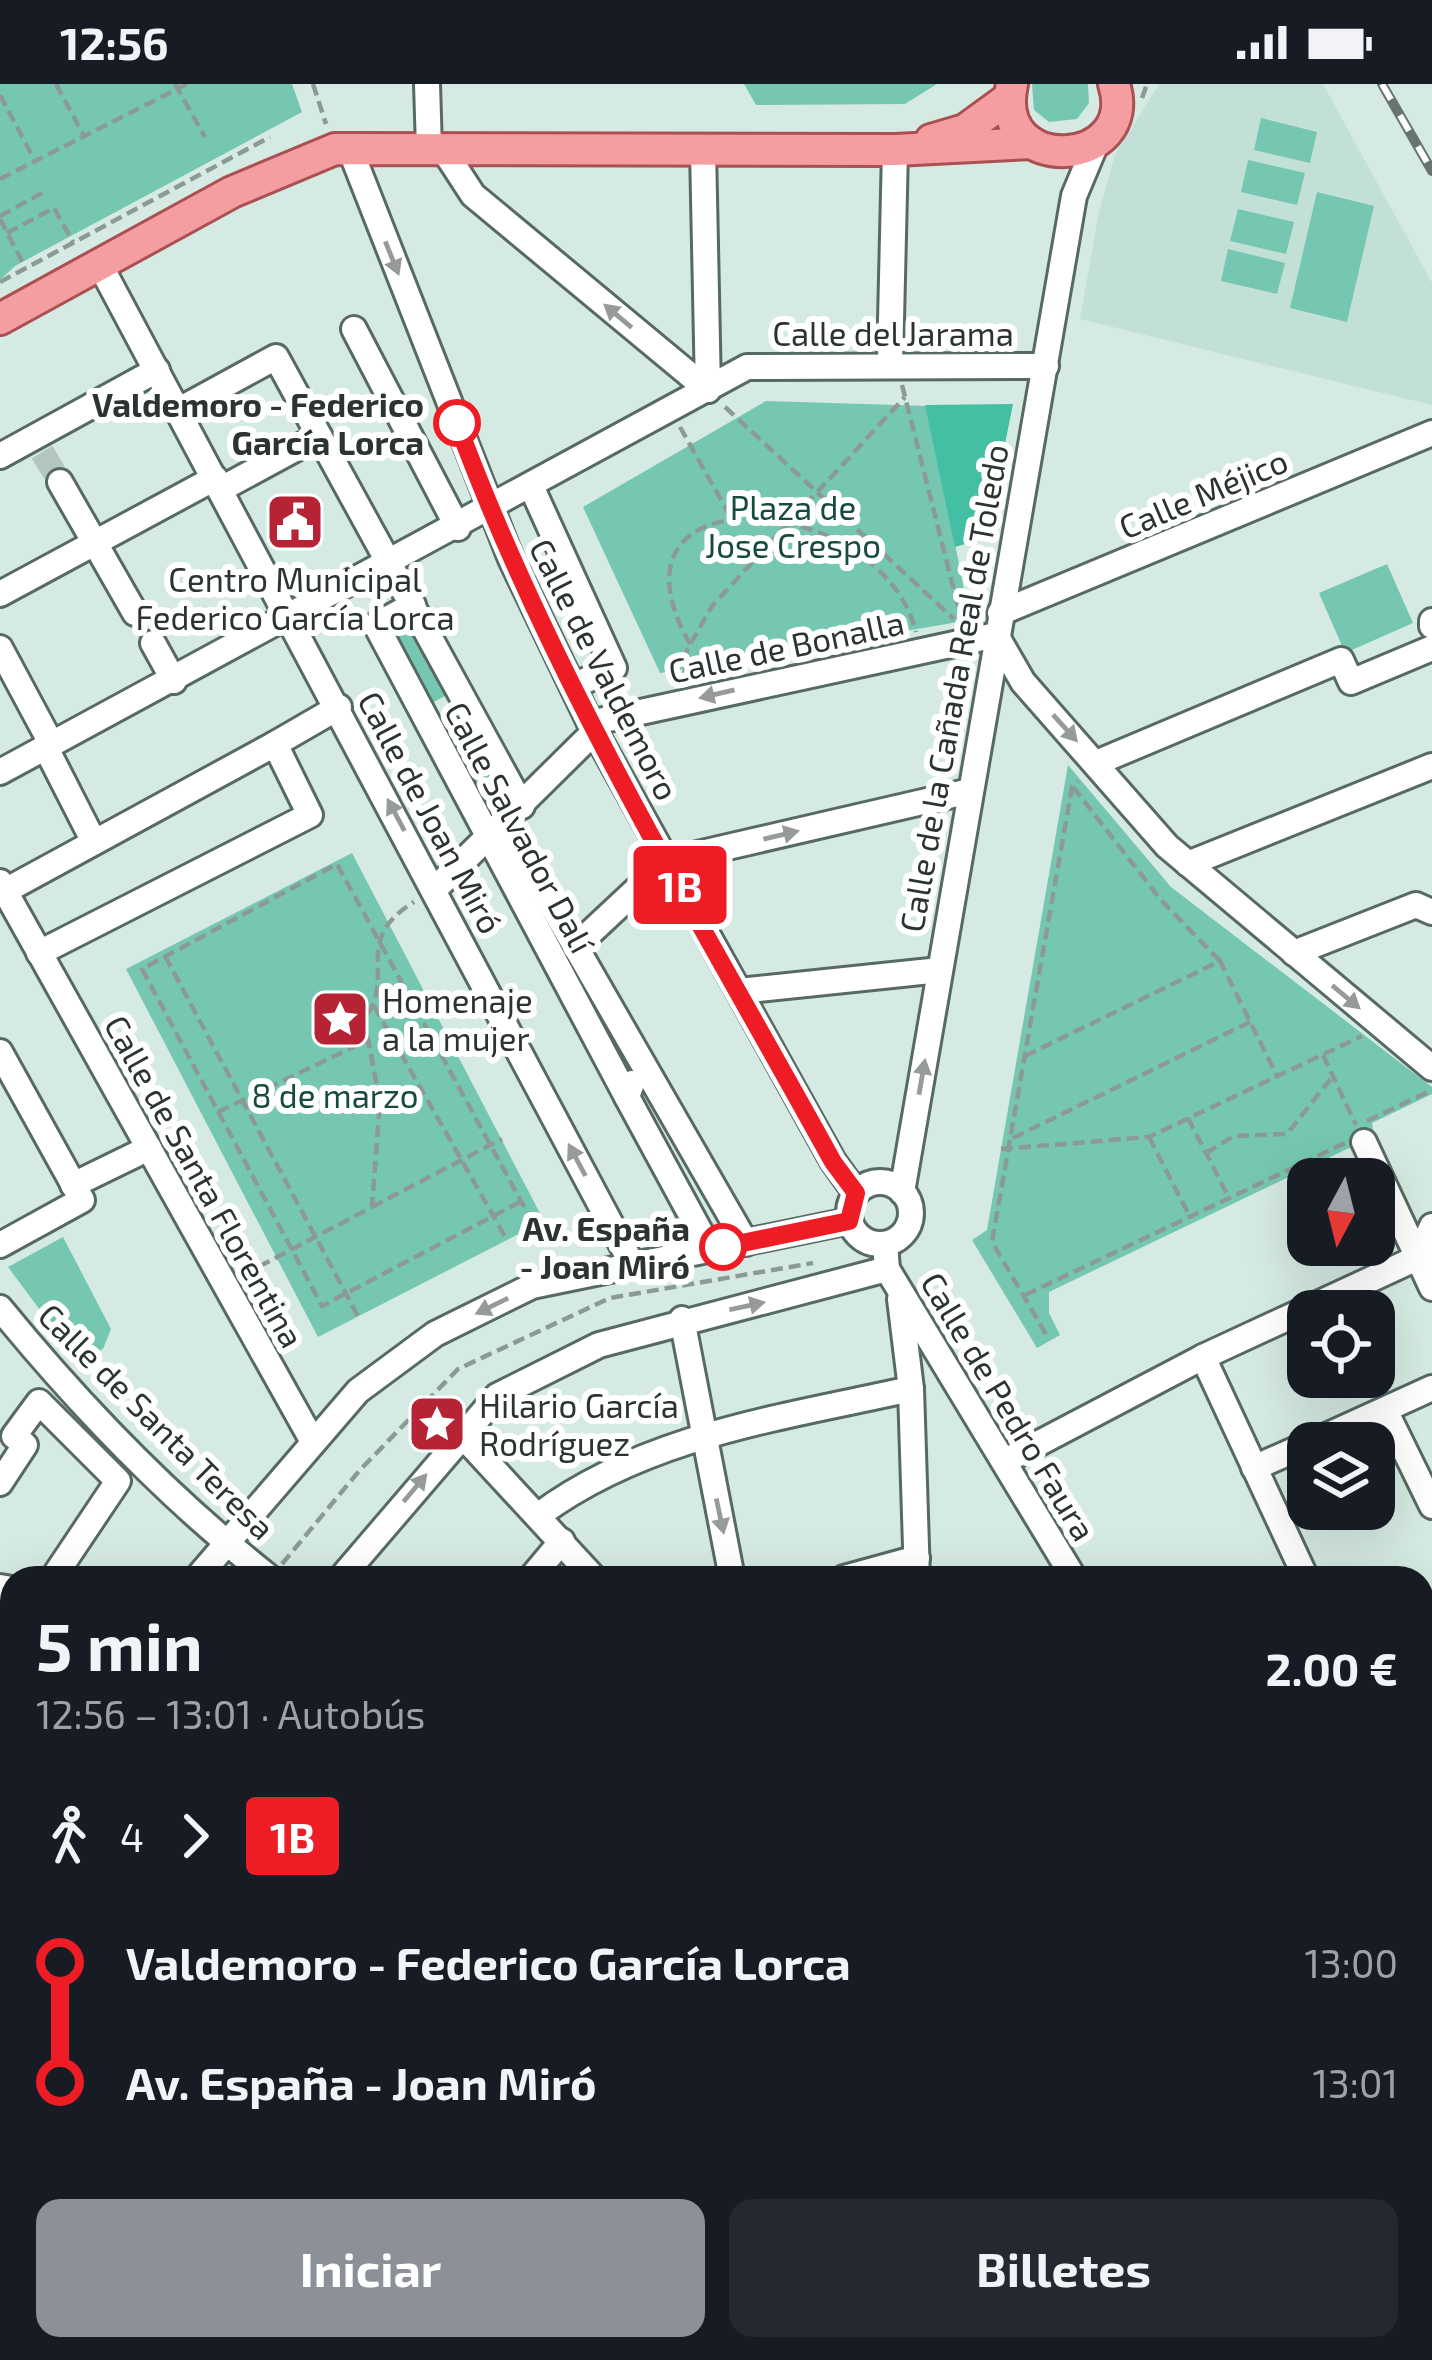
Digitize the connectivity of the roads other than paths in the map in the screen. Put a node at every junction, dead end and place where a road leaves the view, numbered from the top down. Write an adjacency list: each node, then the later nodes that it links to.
1 (427, 84): 7 (street)
2 (1116, 85): 4 (main road)
3 (1011, 91): 5 (main road); 9 (main road)
4 (1097, 141): 10 (main road); 11 (street, Calle de la Cañada Real de Toledo)
5 (1031, 143): 9 (main road); 10 (main road)
6 (343, 149): 7 (main road); 12 (main road); 26 (street, Calle de Valdemoro, one-way to 26)
7 (436, 149): 8 (main road); 18 (street, one-way to 7)
8 (703, 149): 9 (main road); 18 (street)
9 (895, 150): 15 (street)
10 (1065, 153): 11 (street, Calle de la Cañada Real de Toledo)
11 (1074, 196): 16 (street, Calle de la Cañada Real de Toledo)
12 (100, 265): 13 (main road); 17 (street, Calle de Joan Miró)
13 (0, 319)
14 (354, 329): 27 (street)
15 (893, 363): 16 (street, Calle del Jarama); 18 (street, Calle del Jarama)
16 (1046, 366): 34 (street, Calle de la Cañada Real de Toledo)
17 (157, 370): 19 (street, Calle de Joan Miró); 22 (street)
18 (708, 391): 25 (street, Calle del Jarama)
19 (179, 410): 21 (street, Calle Salvador Dalí); 24 (street, Calle de Joan Miró)
20 (1432, 433): 34 (street, Calle Méjico)
21 (320, 436): 24 (street); 29 (street, Calle Salvador Dalí)
22 (0, 456)
23 (60, 482): 28 (street)
24 (218, 483): 28 (street); 33 (street, Calle de Joan Miró)
25 (531, 486): 26 (street, Calle del Jarama); 39 (street)
26 (490, 509): 27 (street, Calle del Jarama); 39 (street, Calle de Valdemoro)
27 (458, 528): 29 (street, Calle del Jarama)
28 (95, 542): 30 (street); 32 (street)
29 (391, 565): 31 (street, Calle Salvador Dalí); 33 (street, Calle del Jarama)
30 (0, 593)
31 (413, 605): 48 (street, Calle Salvador Dalí); 48 (street, Calle Salvador Dalí)
32 (135, 613)
33 (291, 619): 38 (street, Calle del Jarama); 40 (street, Calle de Joan Miró)
34 (998, 624): 41 (street, Calle de Bonalla, one-way to 41); 44 (street, one-way to 44); 47 (street, Calle de la Cañada Real de Toledo)
35 (153, 644): 38 (street)
36 (0, 648): 43 (street)
37 (1432, 648): 44 (street)
38 (174, 681): 43 (street, Calle del Jarama)
39 (573, 686): 41 (street, Calle de Valdemoro)
40 (338, 707): 42 (street); 53 (street, Calle de Joan Miró, one-way to 40)
41 (592, 727): 48 (street); 50 (street, Calle de Valdemoro)
42 (275, 744): 49 (street); 57 (street)
43 (49, 747): 46 (street, Calle del Jarama); 49 (street)
44 (1096, 763): 51 (street)
45 (1432, 766): 51 (street)
46 (0, 772)
47 (970, 791): 50 (street, one-way to 47); 58 (street, Calle de la Cañada Real de Toledo)
48 (506, 823): 53 (street); 55 (street, Calle Salvador Dalí); 63 (street, Calle Salvador Dalí)
49 (94, 842): 52 (street)
50 (667, 861): 55 (street); 59 (street, Calle de Valdemoro)
51 (1188, 865): 56 (street)
52 (2, 887): 57 (street, Calle de Santa Florentina)
53 (435, 889): 75 (street, Calle de Joan Miró, one-way to 53)
54 (1432, 912): 56 (street)
55 (575, 947): 62 (street, Calle Salvador Dalí)
56 (1294, 952): 61 (street, one-way to 61)
57 (40, 953): 65 (street, Calle de Santa Florentina)
58 (940, 970): 59 (street); 67 (street, Calle de la Cañada Real de Toledo, one-way to 58)
59 (739, 992): 68 (street, Calle de Valdemoro)
60 (0, 1052): 66 (street)
61 (1429, 1061)
62 (640, 1064): 63 (street); 71 (street, Calle Salvador Dalí)
63 (626, 1096): 73 (street, Calle Salvador Dalí)
64 (1360, 1134): 74 (street)
65 (149, 1148): 66 (street); 87 (street, Calle de Santa Florentina)
66 (74, 1185): 72 (street)
67 (902, 1192): 68 (street); 76 (street, Calle de la Cañada Real de Toledo)
68 (856, 1193): 69 (street)
69 (849, 1221): 71 (street); 76 (street)
70 (1432, 1226): 74 (street)
71 (746, 1244): 73 (street)
72 (0, 1245)
73 (710, 1250): 75 (street)
74 (1424, 1259): 77 (street); 80 (street)
75 (632, 1264): 87 (street, one-way to 87)
76 (890, 1267): 79 (street, one-way to 76); 82 (street); 90 (street, Calle de Pedro Faura)
77 (1432, 1288)
78 (0, 1309): 96 (street, Calle de Santa Teresa)
79 (682, 1319): 85 (street); 86 (street)
80 (1203, 1357): 90 (street); 91 (street)
81 (1432, 1388): 83 (street)
82 (910, 1389): 86 (street); 104 (street)
83 (1385, 1410): 84 (street); 93 (street)
84 (1359, 1422)
85 (460, 1434): 94 (street); 100 (street, one-way to 85)
86 (703, 1436): 94 (street); 103 (street, one-way to 103)
87 (312, 1441): 96 (street)
88 (7, 1446): 92 (street); 97 (street)
89 (1287, 1454): 91 (street)
90 (1007, 1460): 105 (street, Calle de Pedro Faura)
91 (1254, 1468): 106 (street)
92 (0, 1483)
93 (1432, 1506)
94 (539, 1515): 95 (street)
95 (562, 1541): 101 (street); 102 (street)
96 (225, 1542): 98 (street); 99 (street, Calle de Santa Teresa)
97 (61, 1566)
98 (206, 1566)
99 (255, 1566)
100 (350, 1566)
101 (541, 1566)
102 (584, 1566)
103 (730, 1566)
104 (917, 1566)
105 (1067, 1566)
106 (1300, 1566)

